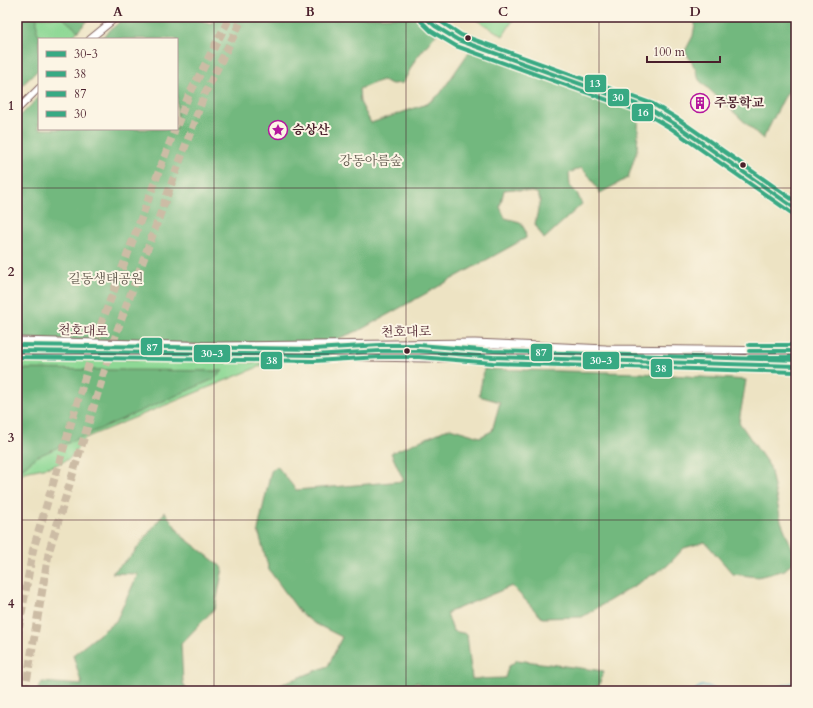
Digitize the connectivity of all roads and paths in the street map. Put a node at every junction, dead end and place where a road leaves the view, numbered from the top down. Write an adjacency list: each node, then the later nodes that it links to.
1 (117, 17): 3 (main road)
2 (424, 17): 6 (main road)
3 (91, 38)
4 (38, 89): 5 (main road)
5 (17, 110)
6 (796, 209)
7 (17, 341): 9 (main road, 천호대로)
8 (17, 351): 10 (main road, 천호대로)
9 (796, 351)
10 (796, 366)

